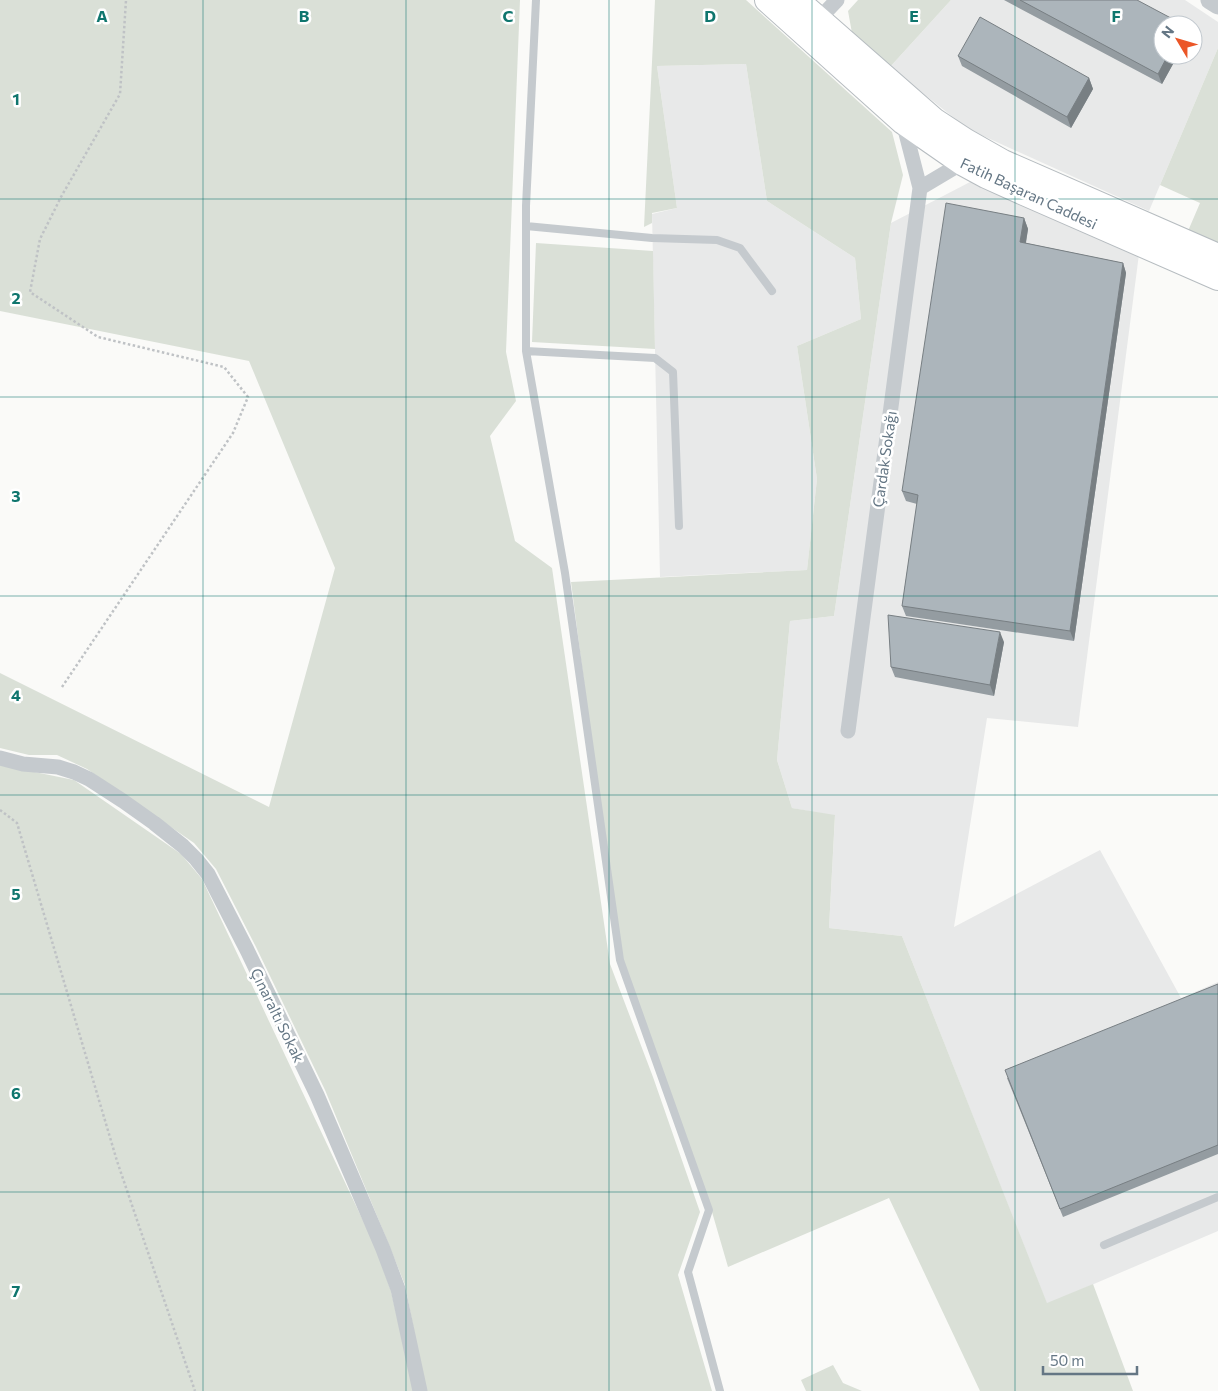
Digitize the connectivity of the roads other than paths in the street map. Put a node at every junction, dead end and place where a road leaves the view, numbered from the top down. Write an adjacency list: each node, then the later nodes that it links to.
1 (536, 0): 11 (lane)
2 (767, 0): 8 (main road, Fatih Başaran Caddesi)
3 (797, 0): 7 (main road, Fatih Başaran Caddesi)
4 (837, 0): 7 (street)
5 (1210, 0): 6 (street)
6 (1218, 5)
7 (820, 19): 12 (main road, Fatih Başaran Caddesi)
8 (903, 122): 9 (main road, Fatih Başaran Caddesi); 10 (street, Çardak Sokağı)
9 (962, 163): 10 (street); 13 (main road, Fatih Başaran Caddesi)
10 (920, 188): 17 (street, Çardak Sokağı)
11 (526, 226): 14 (lane); 15 (lane)
12 (1218, 256)
13 (1218, 278)
14 (772, 291)
15 (526, 351): 16 (lane); 22 (lane)
16 (679, 526)
17 (848, 731)
18 (0, 758): 21 (street, Çınaraltı Sokak)
19 (1218, 1197): 20 (lane)
20 (1104, 1245)
21 (420, 1391)
22 (720, 1391)

